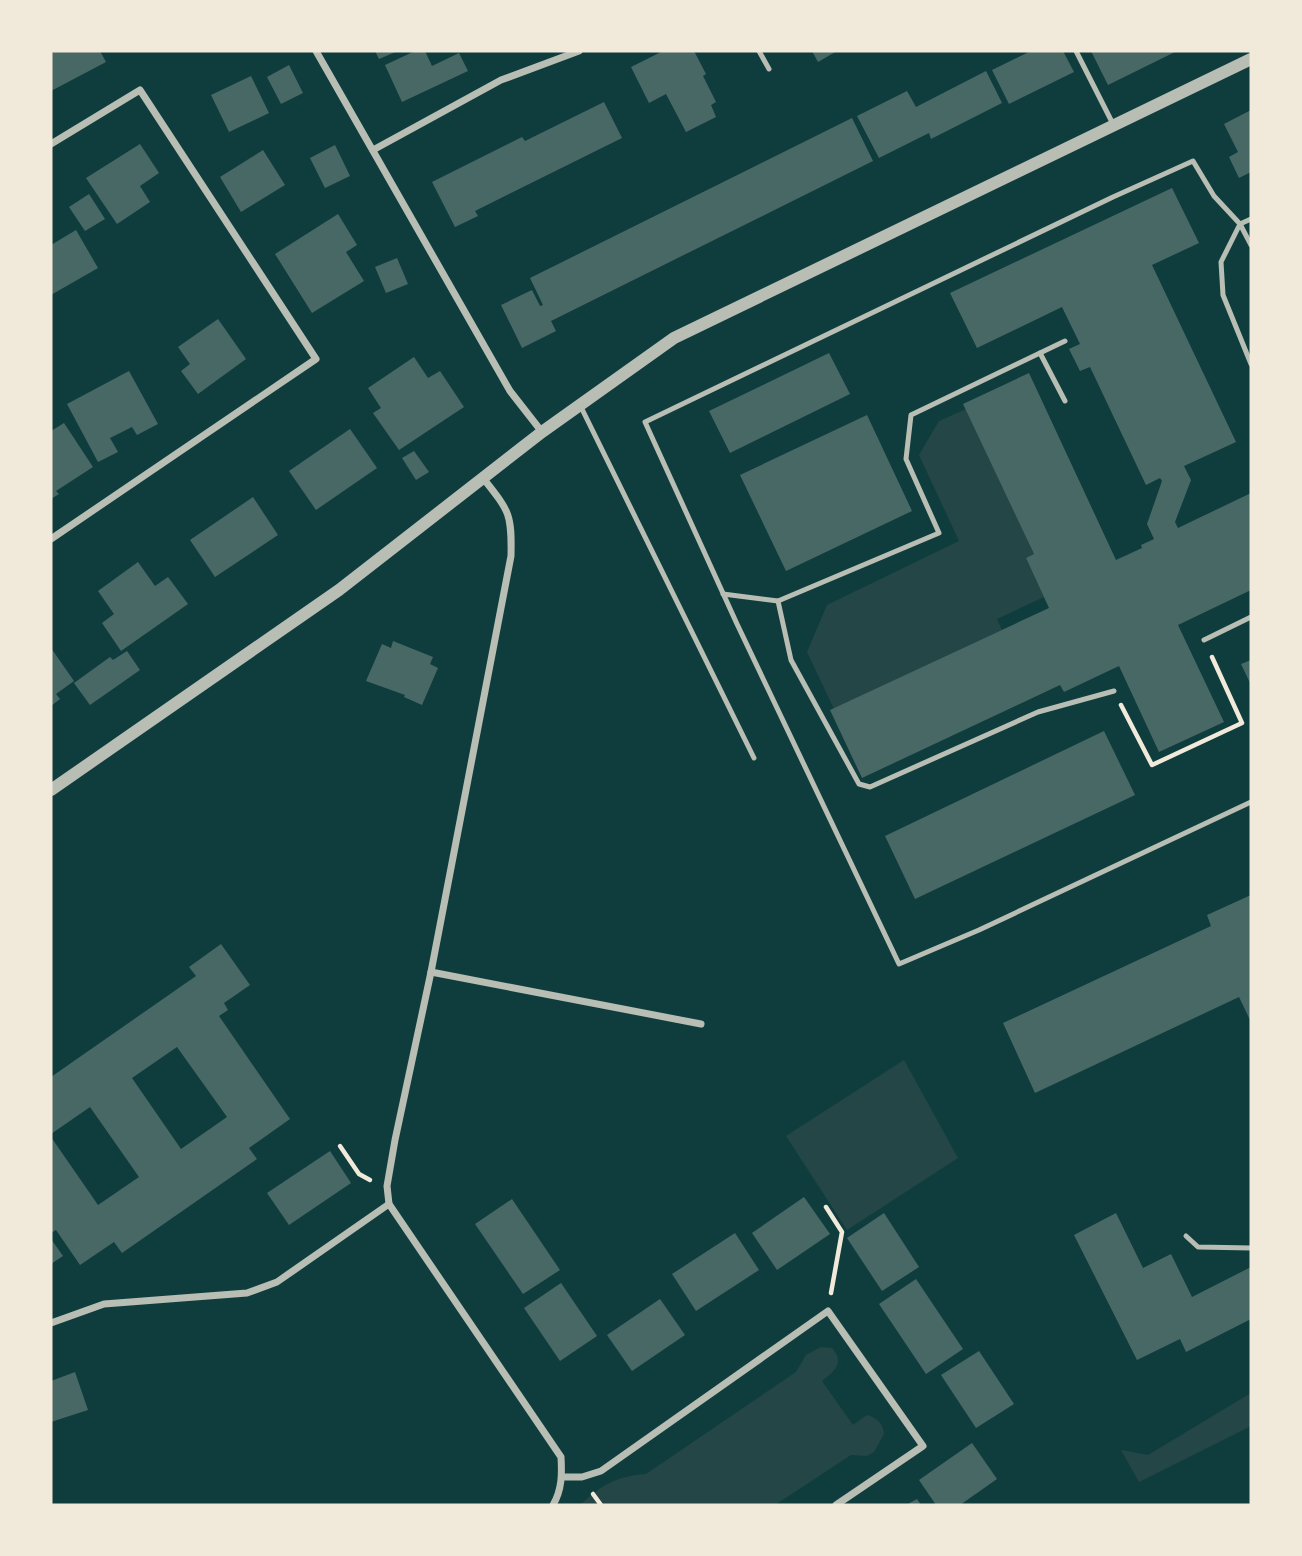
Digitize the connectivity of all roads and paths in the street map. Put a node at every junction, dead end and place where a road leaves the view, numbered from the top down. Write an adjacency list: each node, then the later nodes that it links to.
1 (316, 51): 9 (street)
2 (579, 51): 9 (street)
3 (759, 51): 6 (lane)
4 (1076, 51): 7 (lane)
5 (1251, 59): 7 (street)
6 (769, 69)
7 (1114, 126): 17 (street)
8 (51, 144): 20 (street)
9 (373, 150): 18 (street)
10 (1251, 219): 11 (lane)
11 (1240, 224): 12 (lane); 15 (lane); 21 (lane)
12 (1251, 245)
13 (1065, 341): 14 (lane)
14 (1040, 353): 16 (lane); 22 (lane)
15 (1251, 365)
16 (1065, 401)
17 (580, 405): 18 (street); 26 (lane)
18 (542, 432): 19 (street)
19 (484, 478): 27 (street); 29 (street)
20 (51, 539)
21 (723, 594): 22 (lane); 28 (lane)
22 (778, 601): 25 (lane)
23 (1251, 617): 24 (lane)
24 (1204, 640): 25 (path)
25 (1114, 691)
26 (754, 758)
27 (51, 790)
28 (1251, 802)
29 (431, 972): 30 (street); 32 (street)
30 (701, 1024)
31 (340, 1146): 32 (path)
32 (387, 1186): 33 (street)
33 (389, 1204): 38 (street); 39 (street)
34 (826, 1207): 37 (path)
35 (1186, 1236): 36 (lane)
36 (1251, 1248)
37 (828, 1311): 39 (street); 41 (street)
38 (51, 1323)
39 (562, 1477): 40 (street)
40 (553, 1505)
41 (836, 1505)

